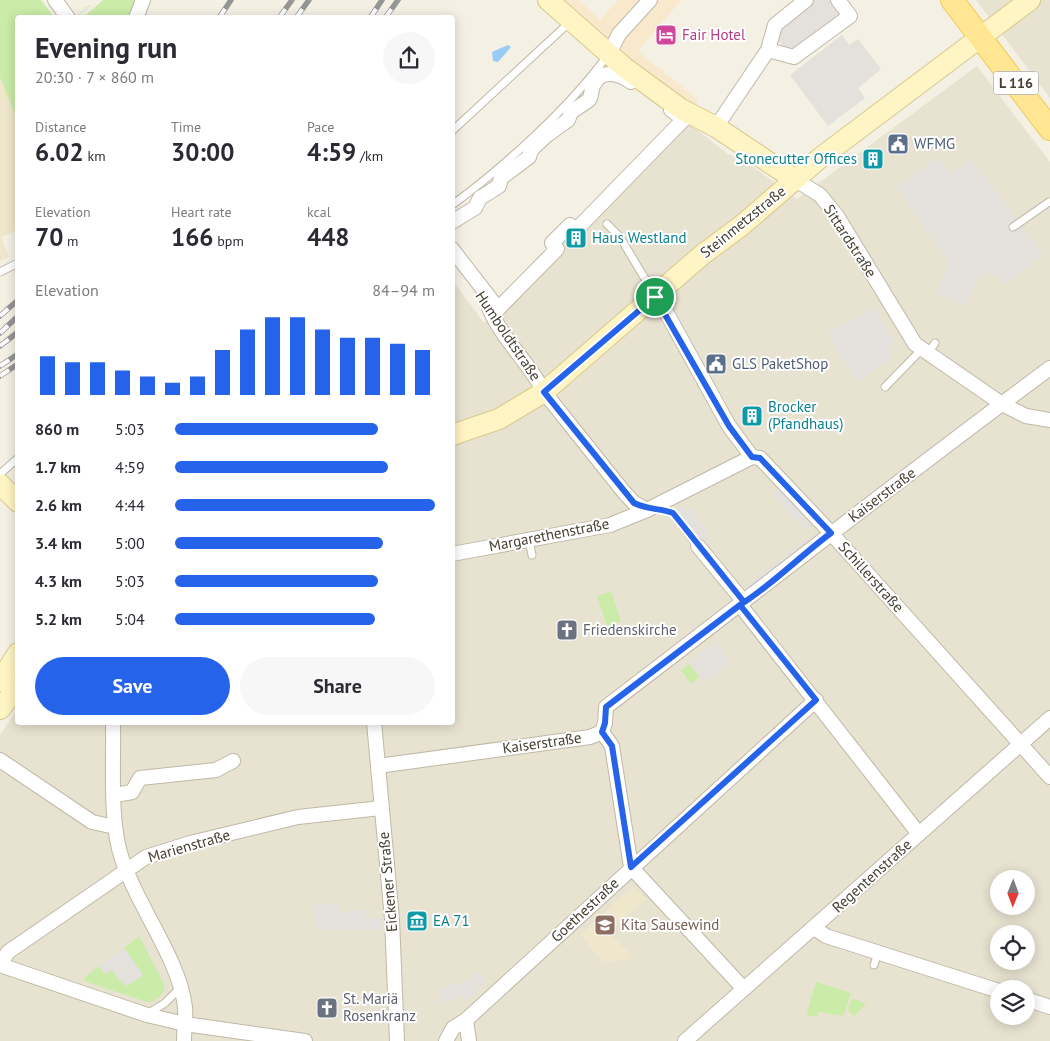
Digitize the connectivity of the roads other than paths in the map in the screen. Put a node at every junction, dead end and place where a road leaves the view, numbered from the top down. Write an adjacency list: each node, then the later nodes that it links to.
1 (55, 0): 9 (street)
2 (143, 0): 10 (street)
3 (548, 0): 11 (main road, Sittardstraße)
4 (650, 0): 14 (street)
5 (806, 0): 13 (street)
6 (838, 0): 13 (street)
7 (952, 0): 12 (main road, L 116)
8 (1030, 0): 12 (main road, Steinmetzstraße)
9 (66, 15)
10 (137, 15)
11 (571, 20): 14 (main road, Sittardstraße); 16 (lane)
12 (981, 38): 17 (main road, L 116); 18 (main road, Steinmetzstraße)
13 (768, 50): 15 (street)
14 (604, 60): 15 (main road, Sittardstraße); 20 (lane)
15 (716, 127): 18 (main road, Sittardstraße)
16 (455, 128)
17 (1050, 129)
18 (794, 179): 28 (main road, Steinmetzstraße); 29 (street, Sittardstraße)
19 (1049, 202): 23 (lane)
20 (455, 203)
21 (455, 220): 24 (street)
22 (607, 224): 28 (lane)
23 (1013, 227)
24 (455, 253)
25 (455, 262): 32 (street, Humboldtstraße)
26 (15, 264): 27 (lane)
27 (0, 272)
28 (655, 297): 32 (main road, Steinmetzstraße); 36 (street, Schillerstraße)
29 (928, 349): 31 (lane); 33 (street, Sittardstraße)
30 (1050, 368): 33 (street, Kaiserstraße)
31 (885, 387)
32 (544, 392): 35 (main road, Steinmetzstraße); 41 (street, Humboldtstraße)
33 (1002, 404): 34 (street, Sittardstraße); 42 (street, Kaiserstraße)
34 (1050, 420)
35 (455, 434)
36 (752, 457): 41 (street, Margarethenstraße); 42 (street, Schillerstraße)
37 (15, 461): 38 (lane)
38 (0, 474)
39 (0, 484): 40 (main road)
40 (15, 499)
41 (647, 510): 43 (street, Margarethenstraße); 44 (lane)
42 (831, 533): 47 (street, Kaiserstraße); 57 (street, Schillerstraße)
43 (529, 540): 45 (street, Margarethenstraße); 46 (lane)
44 (698, 546): 47 (street)
45 (455, 553)
46 (532, 555)
47 (742, 604): 51 (street); 56 (street, Kaiserstraße)
48 (15, 658): 49 (main road)
49 (0, 681)
50 (15, 690): 52 (main road)
51 (816, 700): 65 (street); 66 (street, Goethestraße)
52 (0, 708)
53 (1050, 718): 57 (street, Regentenstraße)
54 (113, 725): 62 (street)
55 (374, 725): 60 (street, Eickener Straße)
56 (602, 732): 60 (street, Kaiserstraße); 66 (street)
57 (1020, 744): 61 (street, Schillerstraße); 65 (street, Regentenstraße)
58 (0, 760): 64 (street)
59 (233, 762): 62 (street)
60 (378, 766): 63 (street, Eickener Straße)
61 (1050, 777)
62 (115, 795): 64 (street)
63 (381, 808): 67 (street, Marienstraße); 81 (street, Eickener Straße)
64 (115, 827): 67 (street)
65 (919, 834): 68 (street, Regentenstraße)
66 (631, 867): 71 (street); 76 (street, Goethestraße)
67 (125, 870): 69 (street, Marienstraße); 70 (street)
68 (814, 928): 71 (street, Regentenstraße); 72 (street)
69 (0, 964): 75 (street)
70 (180, 988): 75 (lane); 77 (street)
71 (743, 988): 78 (street, Regentenstraße)
72 (990, 989)
73 (1035, 1002): 74 (street)
74 (1050, 1007)
75 (147, 1015): 77 (street)
76 (466, 1020): 82 (street, Goethestraße); 83 (street)
77 (185, 1024): 79 (street); 80 (street)
78 (693, 1038)
79 (184, 1041)
80 (305, 1041)
81 (398, 1041)
82 (446, 1041)
83 (469, 1041)

